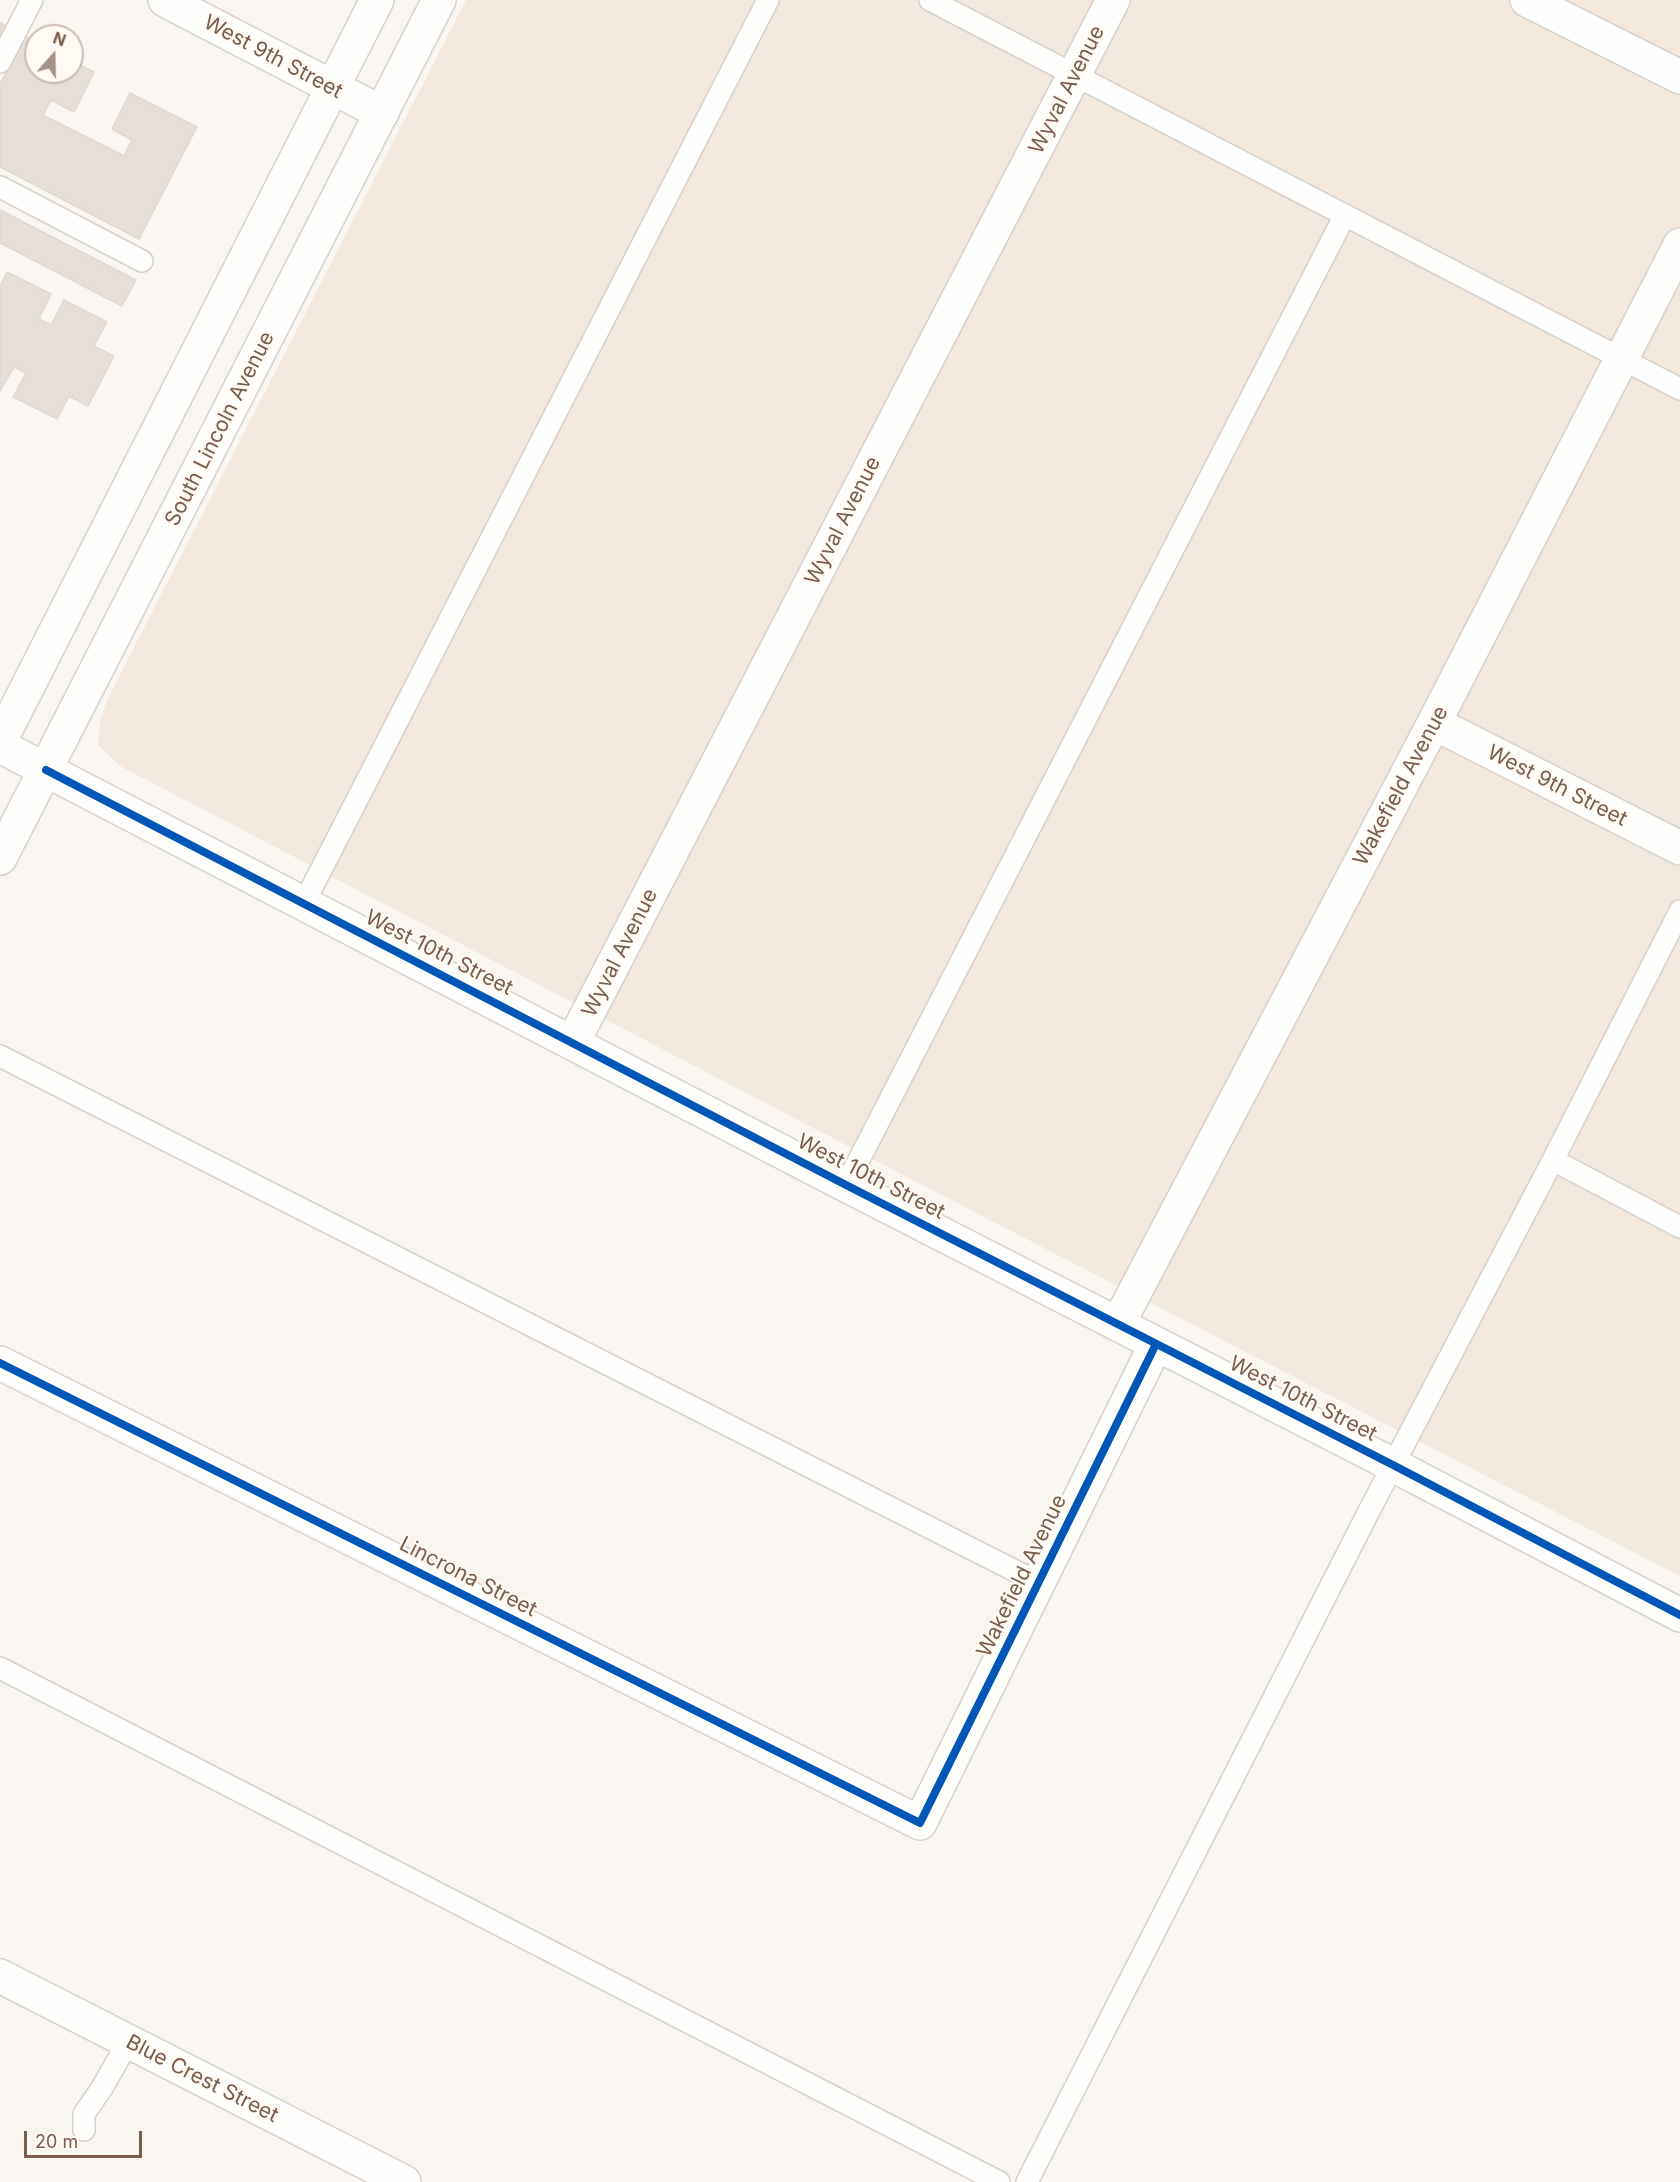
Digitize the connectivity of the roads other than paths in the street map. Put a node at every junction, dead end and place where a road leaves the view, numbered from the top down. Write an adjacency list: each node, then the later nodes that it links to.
1 (32, 0): 9 (lane)
2 (165, 0): 12 (street, West 9th Street)
3 (377, 0): 12 (street)
4 (440, 0): 13 (street, South Lincoln Avenue)
5 (768, 0): 26 (lane)
6 (930, 0): 10 (lane)
7 (1113, 0): 10 (street, Wyval Avenue)
8 (1527, 0): 11 (street)
9 (0, 62)
10 (1075, 76): 15 (lane); 28 (street, Wyval Avenue)
11 (1680, 77)
12 (332, 88): 13 (street, West 9th Street); 21 (street)
13 (382, 114): 23 (street, South Lincoln Avenue)
14 (0, 188): 17 (lane)
15 (1345, 215): 18 (lane); 31 (lane)
16 (1680, 245): 18 (street, Wakefield Avenue)
17 (142, 261)
18 (1621, 359): 19 (lane); 20 (street, Wakefield Avenue)
19 (1680, 389)
20 (1434, 723): 24 (street, West 9th Street); 33 (street, Wakefield Avenue)
21 (0, 741)
22 (0, 746): 23 (street, West 10th Street)
23 (46, 770): 25 (street, South Lincoln Avenue); 26 (street, West 10th Street)
24 (1680, 849)
25 (0, 858)
26 (304, 903): 28 (street, West 10th Street)
27 (1680, 911): 30 (lane)
28 (573, 1042): 31 (street, West 10th Street)
29 (0, 1056): 37 (lane)
30 (1553, 1160): 32 (lane); 36 (lane)
31 (846, 1185): 33 (street, West 10th Street)
32 (1680, 1227)
33 (1119, 1324): 34 (street, West 10th Street)
34 (1156, 1344): 36 (street, West 10th Street); 37 (street, Wakefield Avenue)
35 (0, 1363): 40 (street, Lincrona Street)
36 (1393, 1465): 38 (street, West 10th Street); 46 (lane)
37 (1039, 1583): 40 (street, Wakefield Avenue)
38 (1680, 1615)
39 (0, 1668): 45 (lane)
40 (920, 1823)
41 (0, 1976): 42 (street, Blue Crest Street)
42 (128, 2042): 43 (lane); 44 (street, Blue Crest Street)
43 (84, 2130)
44 (404, 2182)
45 (999, 2182)
46 (1027, 2182)

